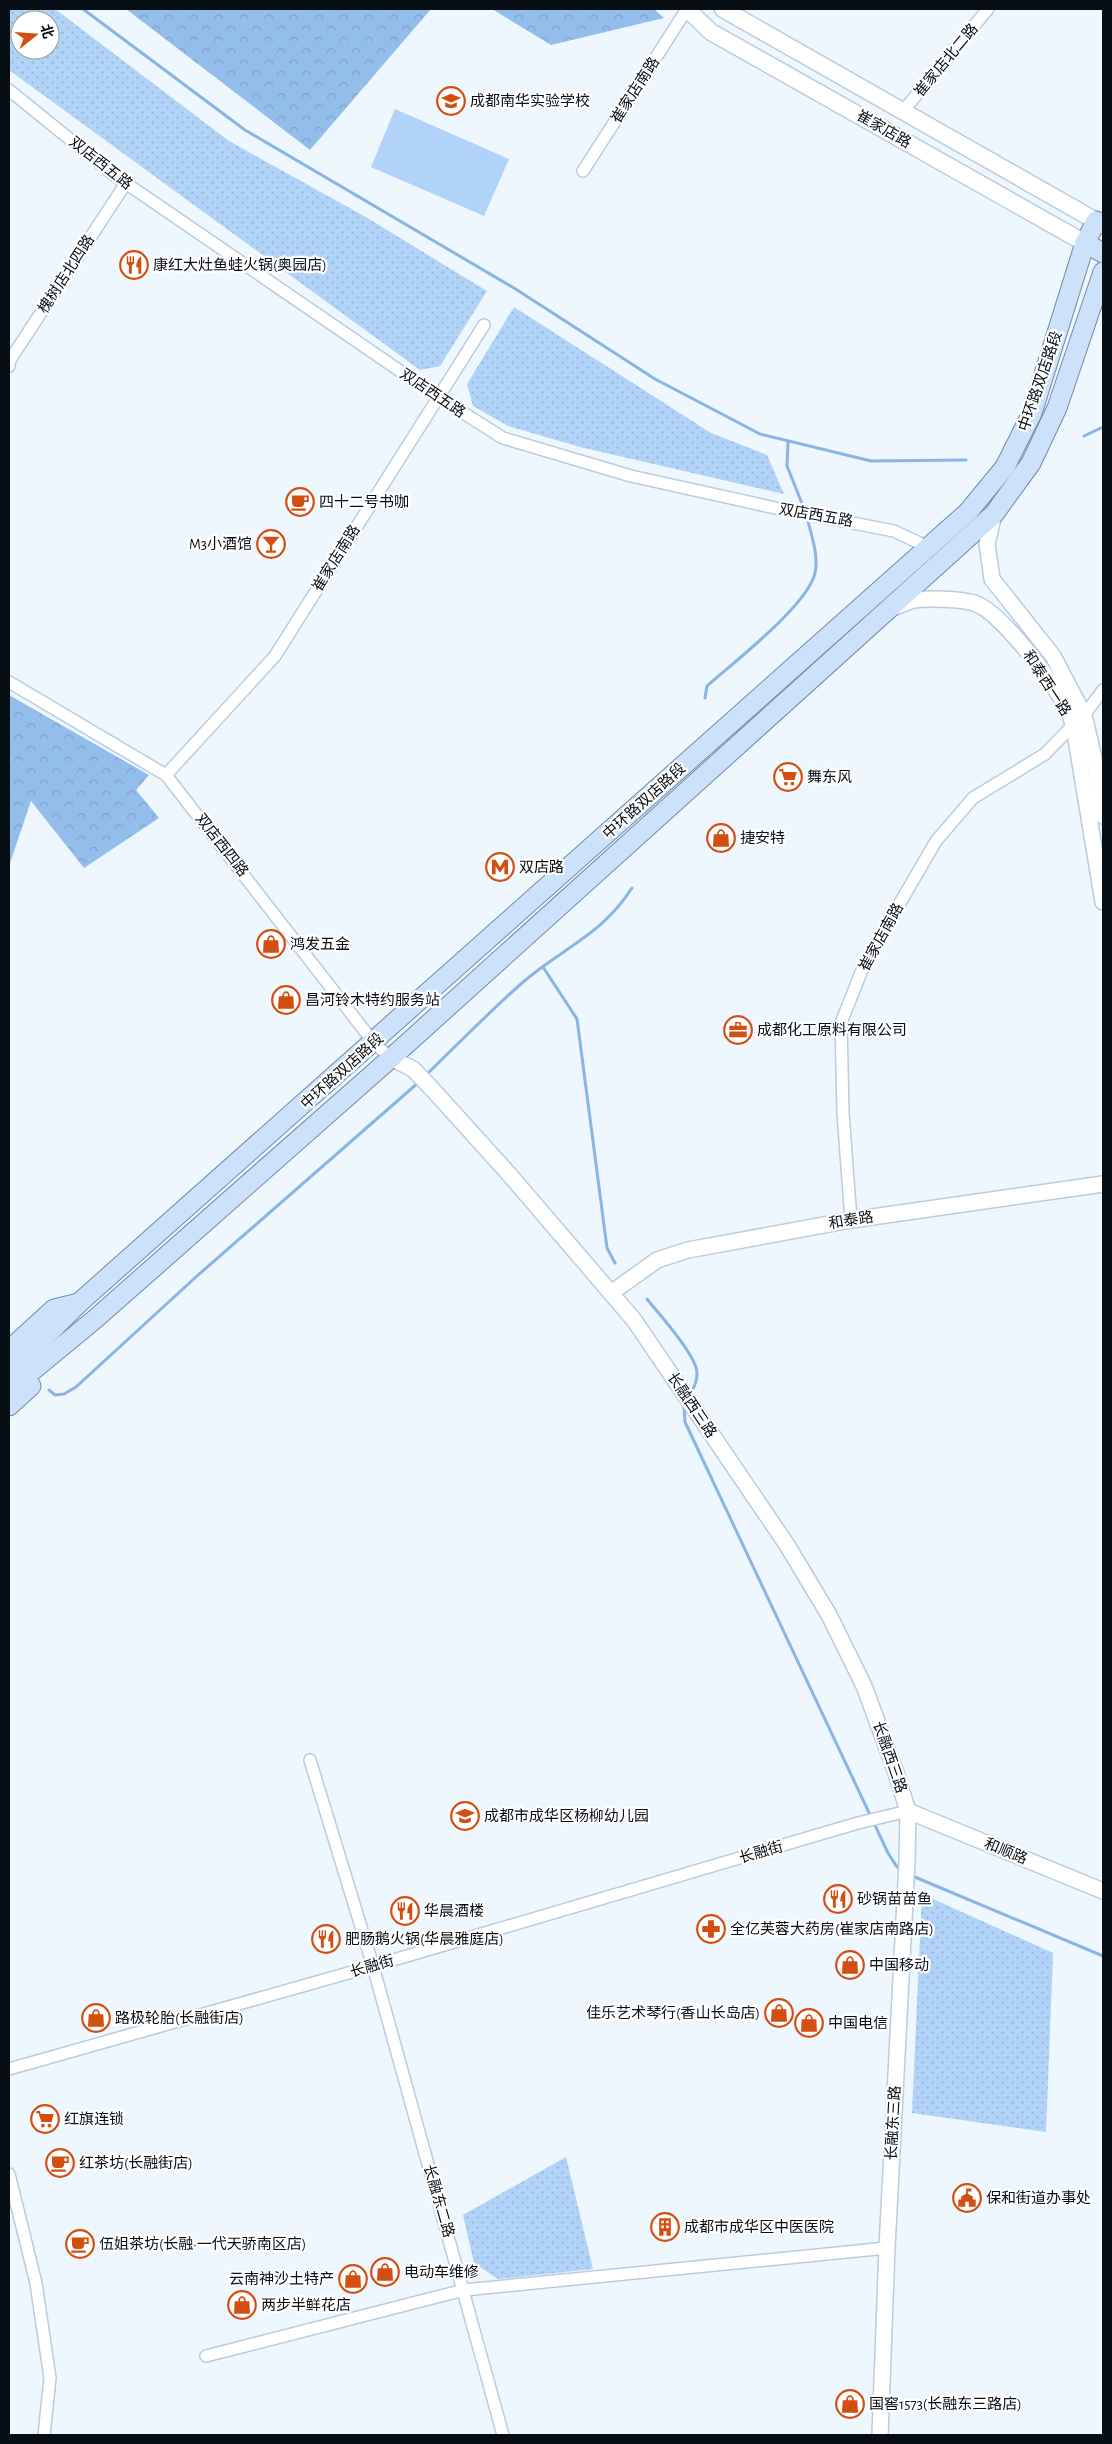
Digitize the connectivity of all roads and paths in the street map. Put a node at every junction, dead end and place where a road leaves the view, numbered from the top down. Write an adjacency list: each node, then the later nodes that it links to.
1 (687, 9): 6 (street, 崔家店南路); 9 (main road, 崔家店路)
2 (723, 9): 5 (main road, 崔家店路)
3 (988, 9): 5 (street, 崔家店北二路)
4 (9, 90): 7 (street, 双店西五路)
5 (903, 111): 8 (main road, 崔家店路)
6 (583, 171)
7 (126, 183): 14 (street, 槐树店北四路); 15 (street, 双店西五路)
8 (1101, 219): 9 (main road, 中环路双店路段)
9 (1085, 243): 10 (main road); 17 (main road, 中环路双店路段)
10 (1103, 253)
11 (1103, 272): 12 (main road, 中环路双店路段)
12 (1098, 301): 16 (main road, 中环路双店路段)
13 (484, 325): 15 (street, 崔家店南路)
14 (9, 366)
15 (438, 397): 17 (street, 双店西五路); 22 (street, 崔家店南路)
16 (994, 514): 18 (main road, 中环路双店路段); 21 (street, 和泰西一路)
17 (928, 547): 25 (main road, 中环路双店路段)
18 (886, 610): 21 (street, 和泰西一路); 26 (main road, 中环路双店路段)
19 (9, 682): 22 (street, 双店西四路)
20 (1103, 690): 21 (street, 崔家店南路)
21 (1078, 720): 23 (street, 和泰西一路); 24 (street, 和泰西一路); 28 (street, 崔家店南路)
22 (166, 775): 25 (street, 双店西四路)
23 (1103, 816)
24 (1103, 902)
25 (374, 1043): 26 (street, 双店西四路); 30 (main road, 中环路双店路段)
26 (391, 1058): 29 (street, 长融西三路); 31 (main road, 中环路双店路段)
27 (1103, 1184): 28 (street, 和泰路)
28 (851, 1220): 29 (street, 和泰路)
29 (611, 1293): 36 (street, 长融西三路)
30 (80, 1302): 32 (main road); 33 (main road, 中环路双店路段)
31 (94, 1320): 33 (main road); 34 (main road)
32 (9, 1350)
33 (11, 1382)
34 (9, 1406)
35 (310, 1760): 38 (street, 长融东二路)
36 (908, 1811): 37 (street, 和顺路); 38 (street, 长融街); 41 (street, 长融东三路)
37 (1103, 1891)
38 (373, 1966): 39 (street, 长融街); 42 (street, 长融东二路)
39 (9, 2068)
40 (9, 2174): 44 (street)
41 (887, 2248): 42 (street); 46 (street, 长融东三路)
42 (464, 2290): 43 (street); 45 (street, 长融东二路)
43 (206, 2356)
44 (44, 2435)
45 (503, 2435)
46 (880, 2435)

